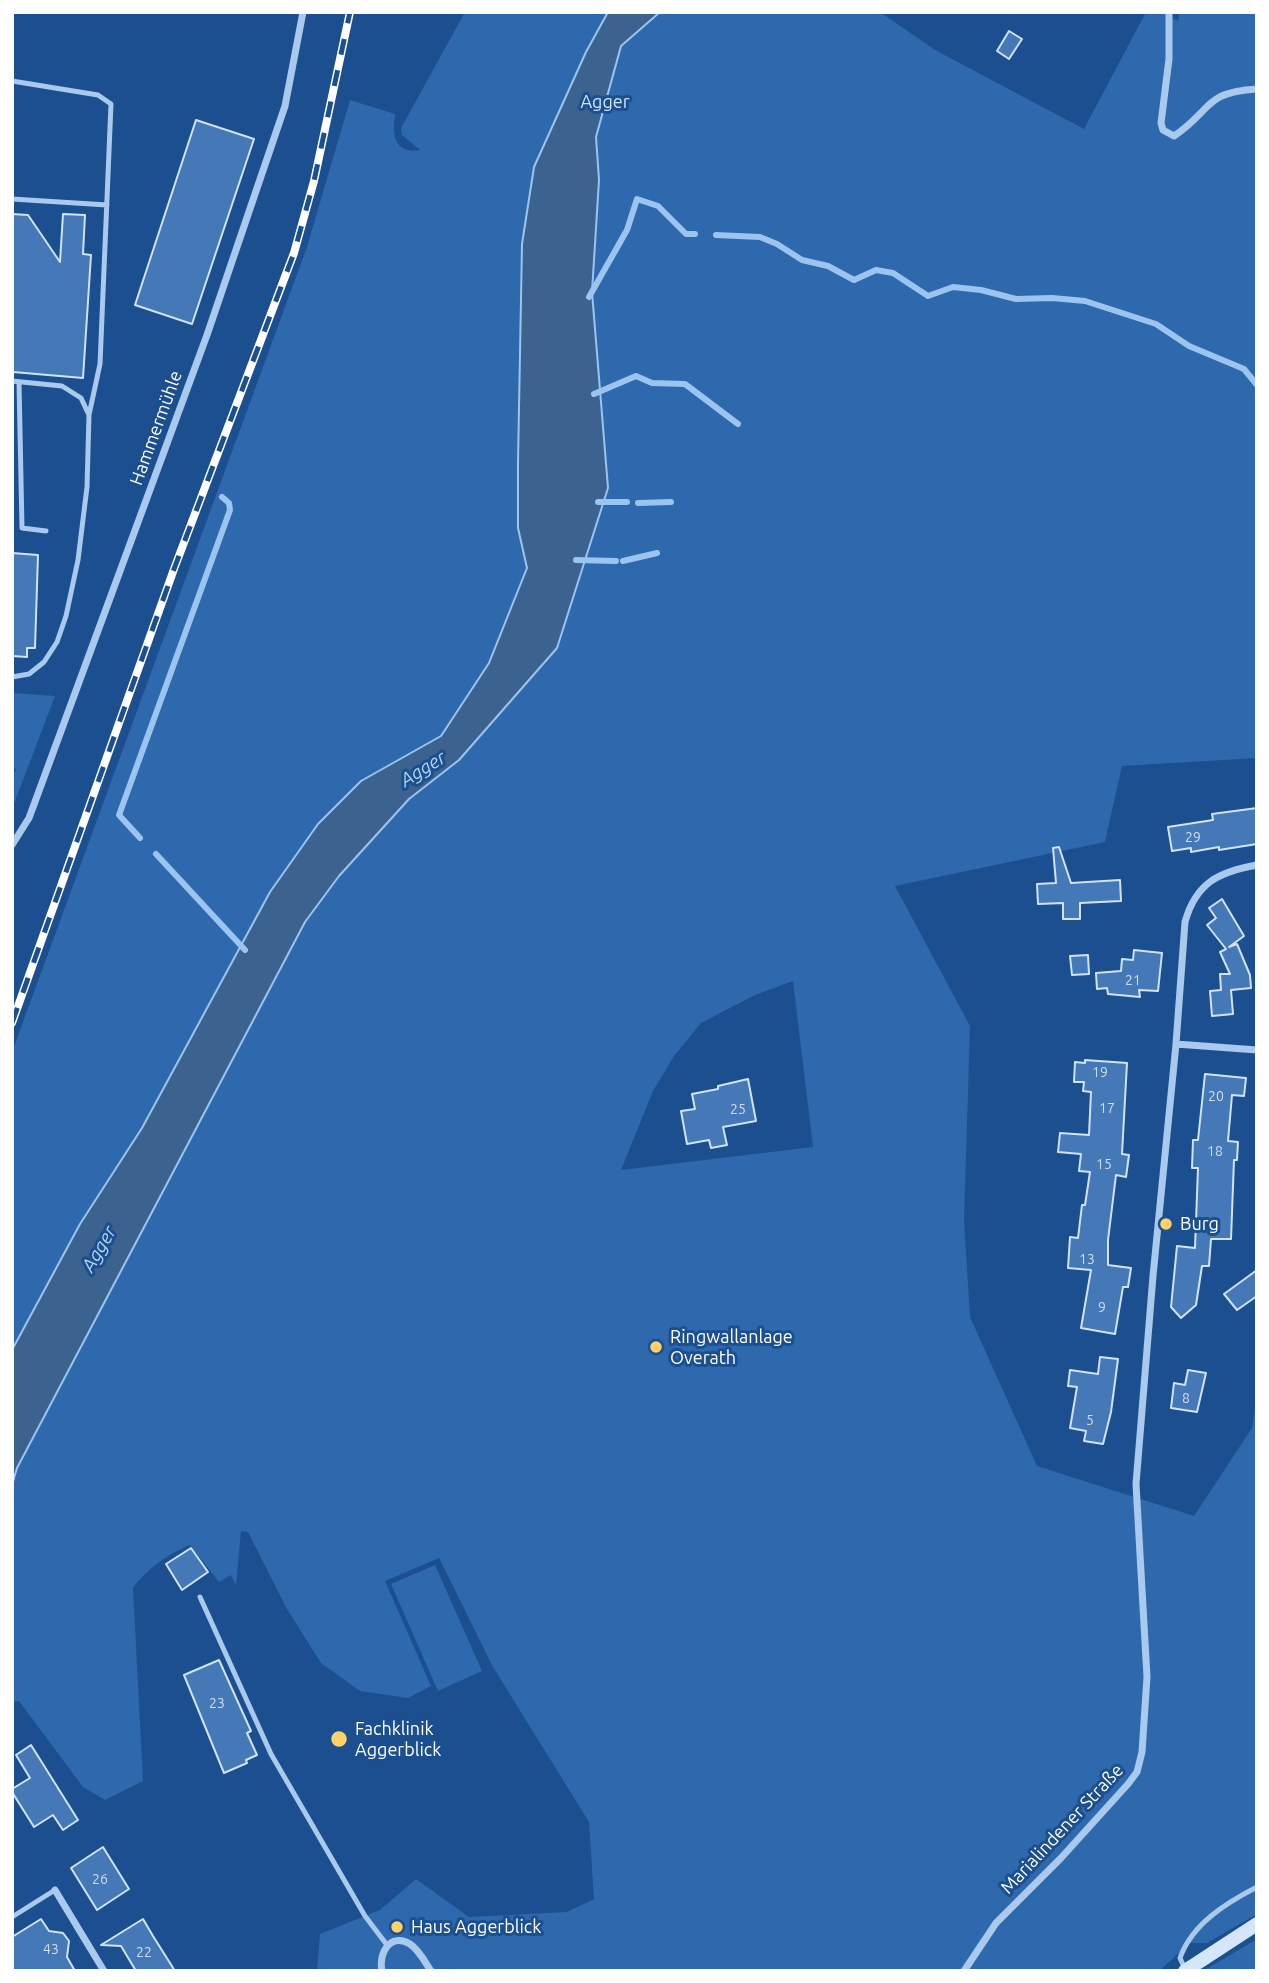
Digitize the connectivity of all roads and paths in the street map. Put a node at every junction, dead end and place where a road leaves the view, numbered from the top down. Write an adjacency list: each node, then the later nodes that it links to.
1 (303, 12): 11 (street, Hammermühle)
2 (1169, 12): 4 (street)
3 (12, 82): 6 (lane)
4 (1257, 89)
5 (12, 199): 6 (lane)
6 (107, 205): 8 (lane)
7 (16, 382): 8 (lane); 9 (lane)
8 (89, 415): 10 (lane)
9 (46, 531)
10 (12, 677)
11 (12, 845)
12 (1257, 865): 13 (street)
13 (1176, 1044): 14 (street); 25 (street, Marialindener Straße)
14 (1257, 1050)
15 (200, 1597): 20 (lane)
16 (1257, 1887): 21 (lane)
17 (55, 1890): 18 (lane); 22 (street)
18 (12, 1917)
19 (1257, 1924): 21 (main road)
20 (387, 1945): 23 (street); 24 (street)
21 (1185, 1970)
22 (104, 1971)
23 (382, 1971)
24 (431, 1971)
25 (964, 1971)

